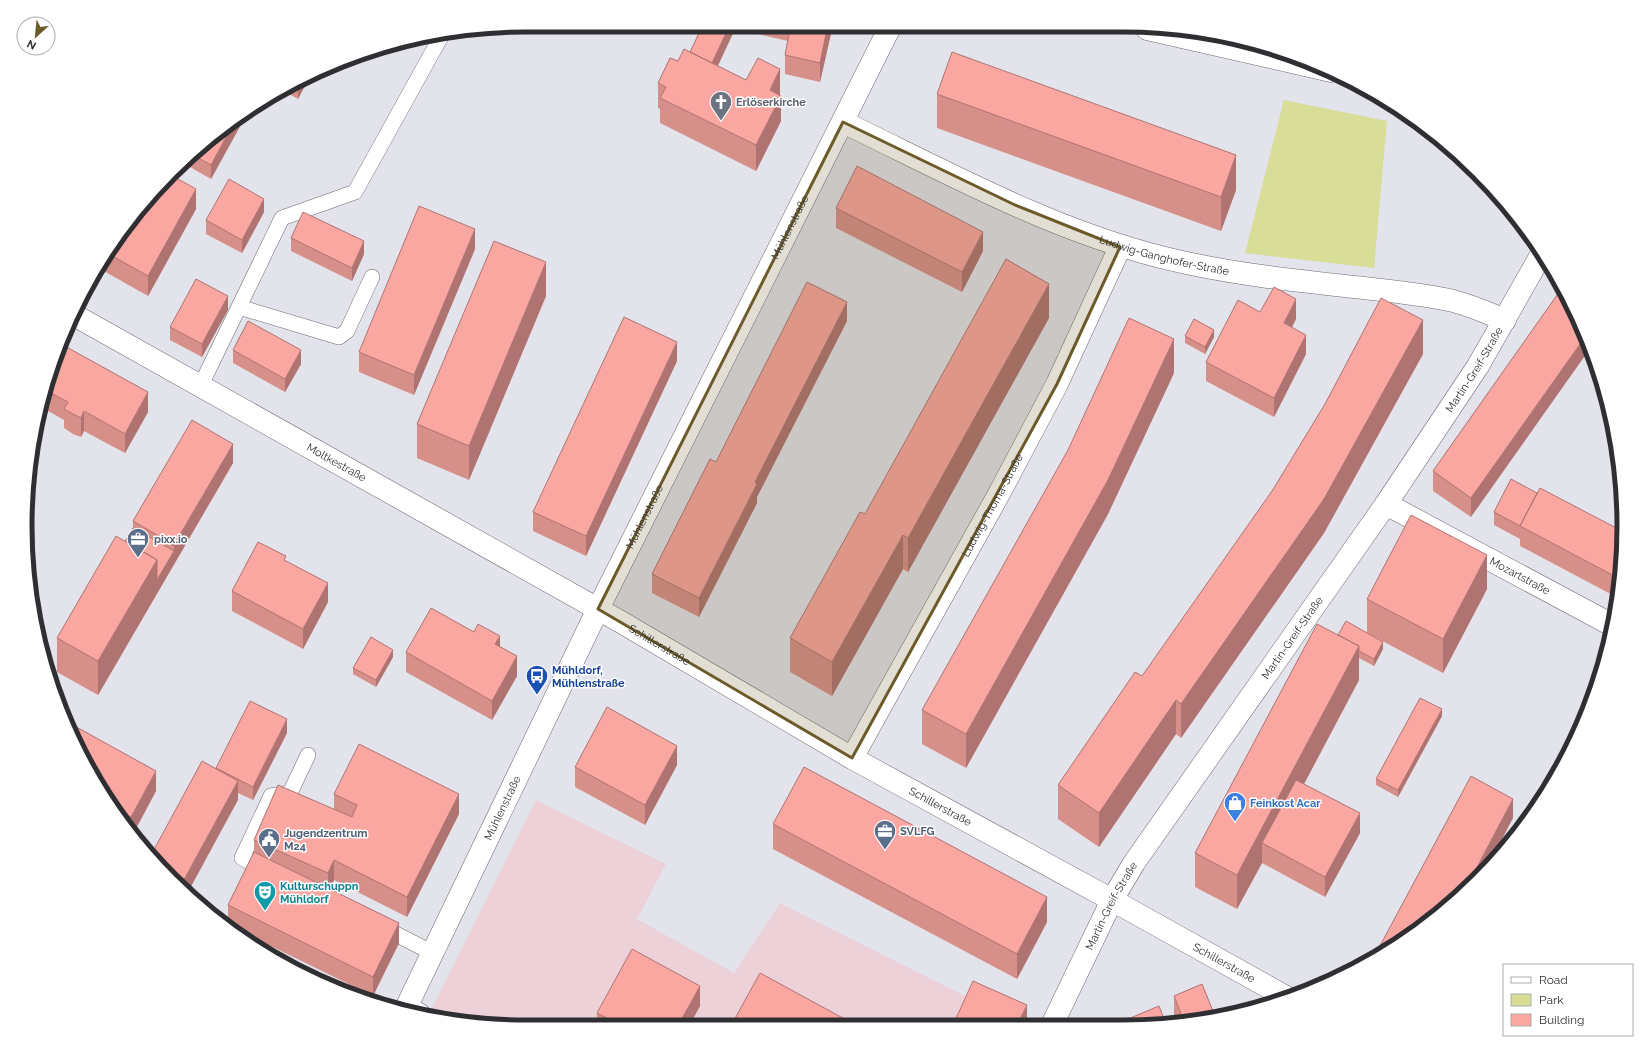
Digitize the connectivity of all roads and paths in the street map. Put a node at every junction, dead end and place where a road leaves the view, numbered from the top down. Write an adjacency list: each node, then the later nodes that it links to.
1 (888, 32): 5 (street, Mühlenstraße)
2 (1173, 35): 4 (street)
3 (439, 40): 9 (lane)
4 (1292, 62)
5 (843, 122): 6 (street, Ludwig-Ganghofer-Straße); 14 (street, Mühlenstraße)
6 (1120, 247): 11 (street, Ludwig-Ganghofer-Straße); 17 (street, Ludwig-Thoma-Straße)
7 (1538, 259): 11 (street, Martin-Greif-Straße)
8 (372, 277): 9 (lane)
9 (239, 307): 12 (lane)
10 (79, 318): 12 (street, Moltkestraße)
11 (1505, 320): 13 (street, Martin-Greif-Straße)
12 (200, 387): 14 (street, Moltkestraße)
13 (1386, 504): 15 (street, Mozartstraße); 19 (street, Martin-Greif-Straße)
14 (598, 609): 17 (street, Schillerstraße); 21 (street, Mühlenstraße)
15 (1608, 623)
16 (308, 755): 18 (lane)
17 (852, 758): 19 (street, Schillerstraße)
18 (277, 876)
19 (1112, 900): 22 (street, Schillerstraße); 24 (street, Martin-Greif-Straße)
20 (369, 921): 21 (lane)
21 (433, 953): 23 (street, Mühlenstraße)
22 (1281, 994)
23 (413, 1007)
24 (1055, 1020)

